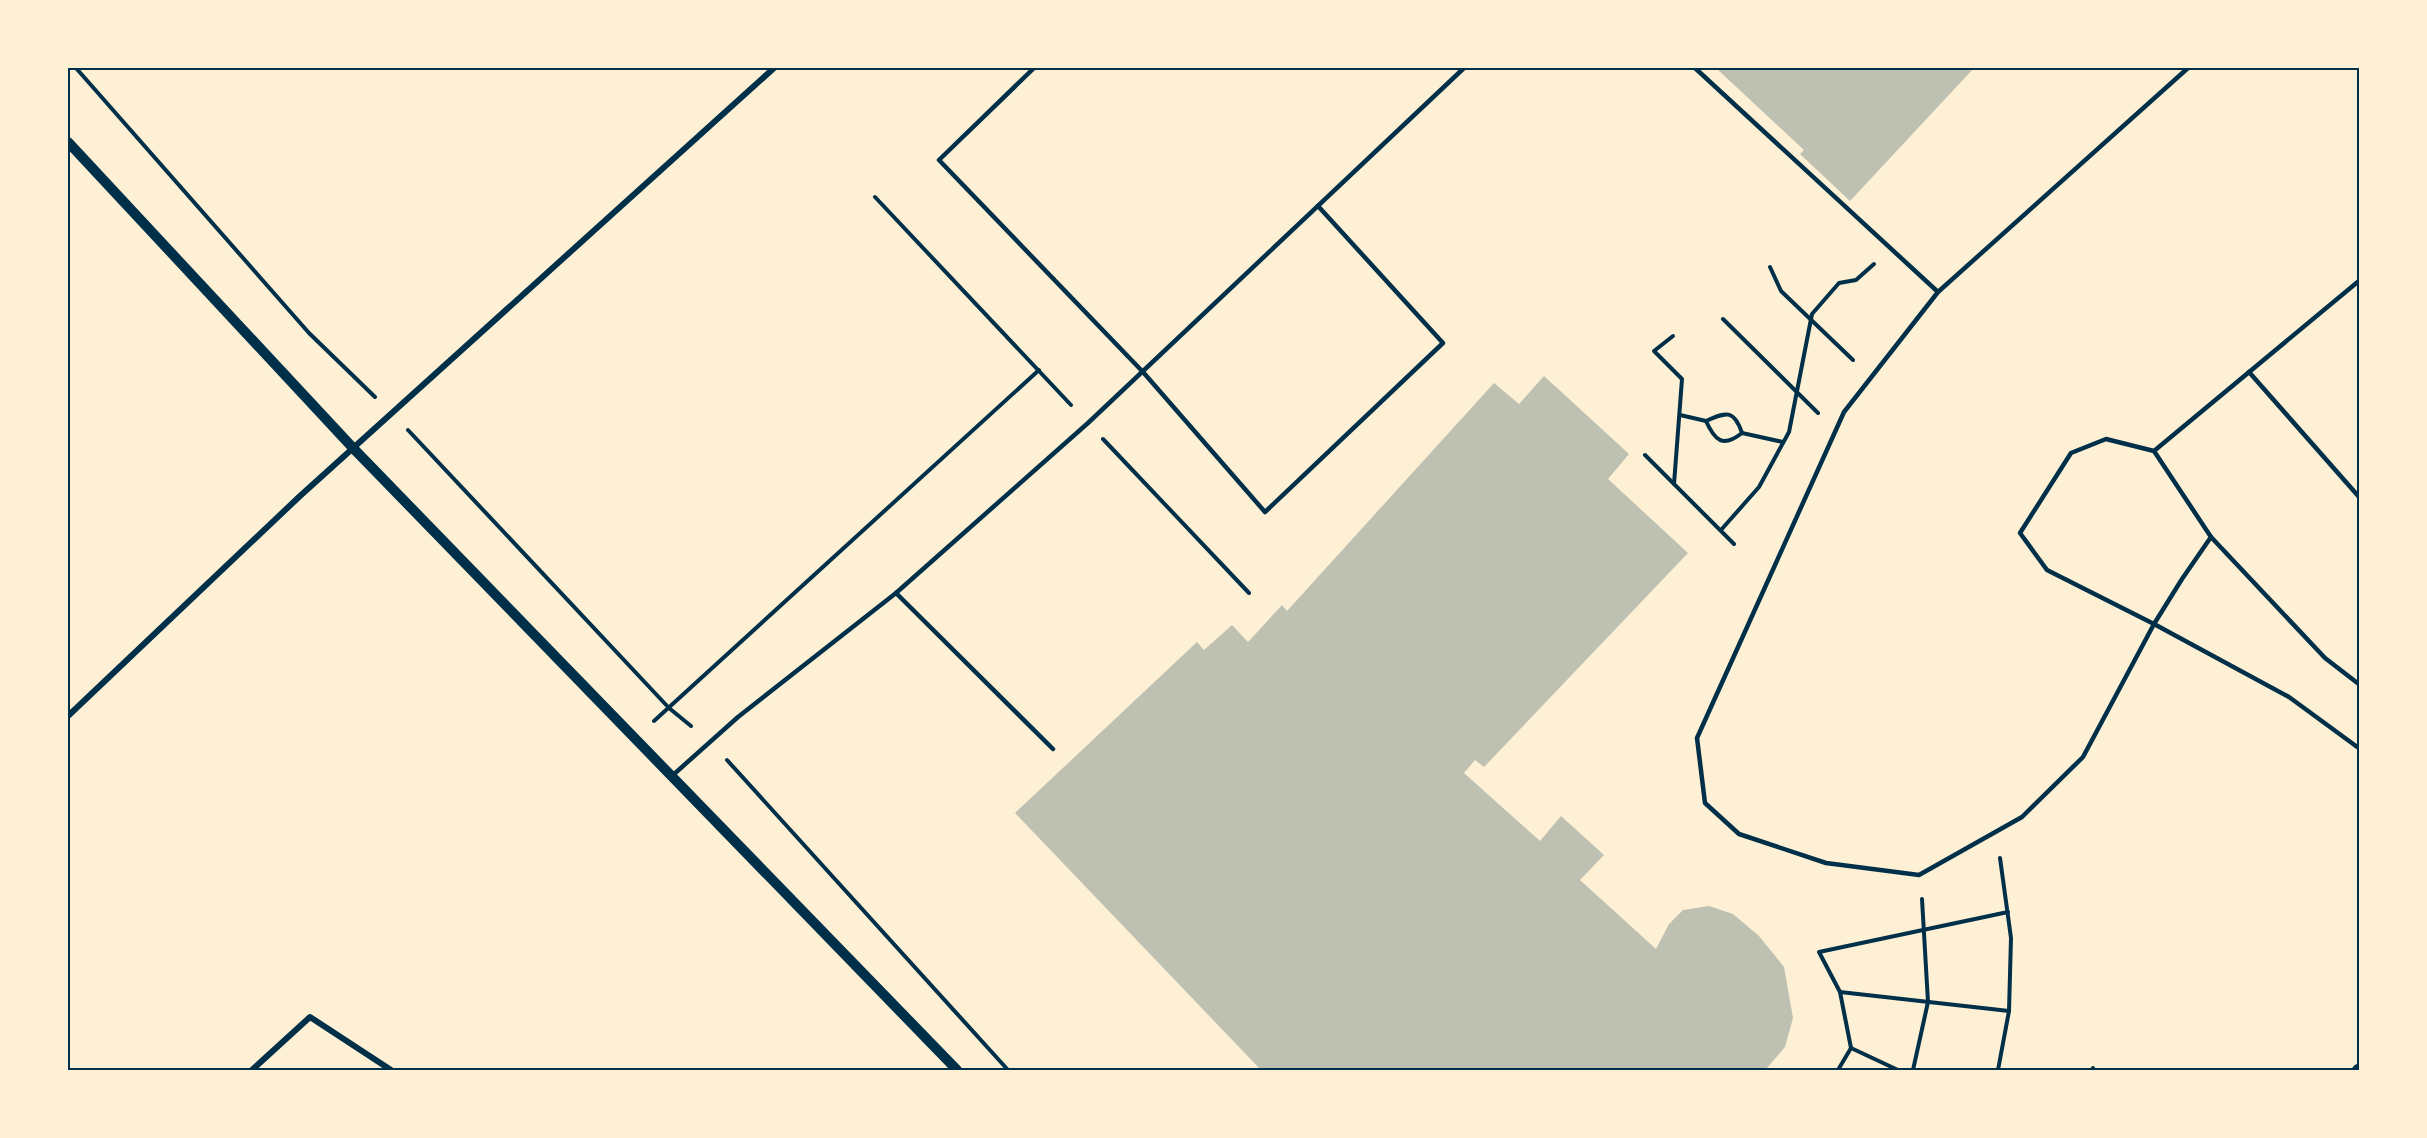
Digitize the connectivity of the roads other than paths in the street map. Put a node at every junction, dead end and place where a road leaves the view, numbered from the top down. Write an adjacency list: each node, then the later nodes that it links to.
1 (774, 68): 12 (street)
2 (1034, 68): 10 (lane)
3 (1464, 68): 7 (lane)
4 (1695, 68): 9 (lane)
5 (2188, 68): 9 (lane)
6 (68, 142): 12 (street)
7 (1318, 206): 10 (lane); 10 (lane)
8 (2360, 280): 11 (lane)
9 (1938, 292): 17 (lane)
10 (1143, 372): 16 (lane)
11 (2248, 372): 13 (lane); 14 (lane)
12 (353, 448): 19 (street); 22 (street)
13 (2154, 451): 15 (lane); 17 (lane)
14 (2360, 498)
15 (2211, 537): 17 (lane); 18 (lane)
16 (896, 593): 20 (lane); 22 (lane)
17 (2154, 624): 21 (lane)
18 (2360, 685)
19 (68, 716)
20 (1053, 748)
21 (2360, 749)
22 (671, 776): 25 (street)
23 (252, 1071): 24 (street)
24 (391, 1071)
25 (957, 1071)

